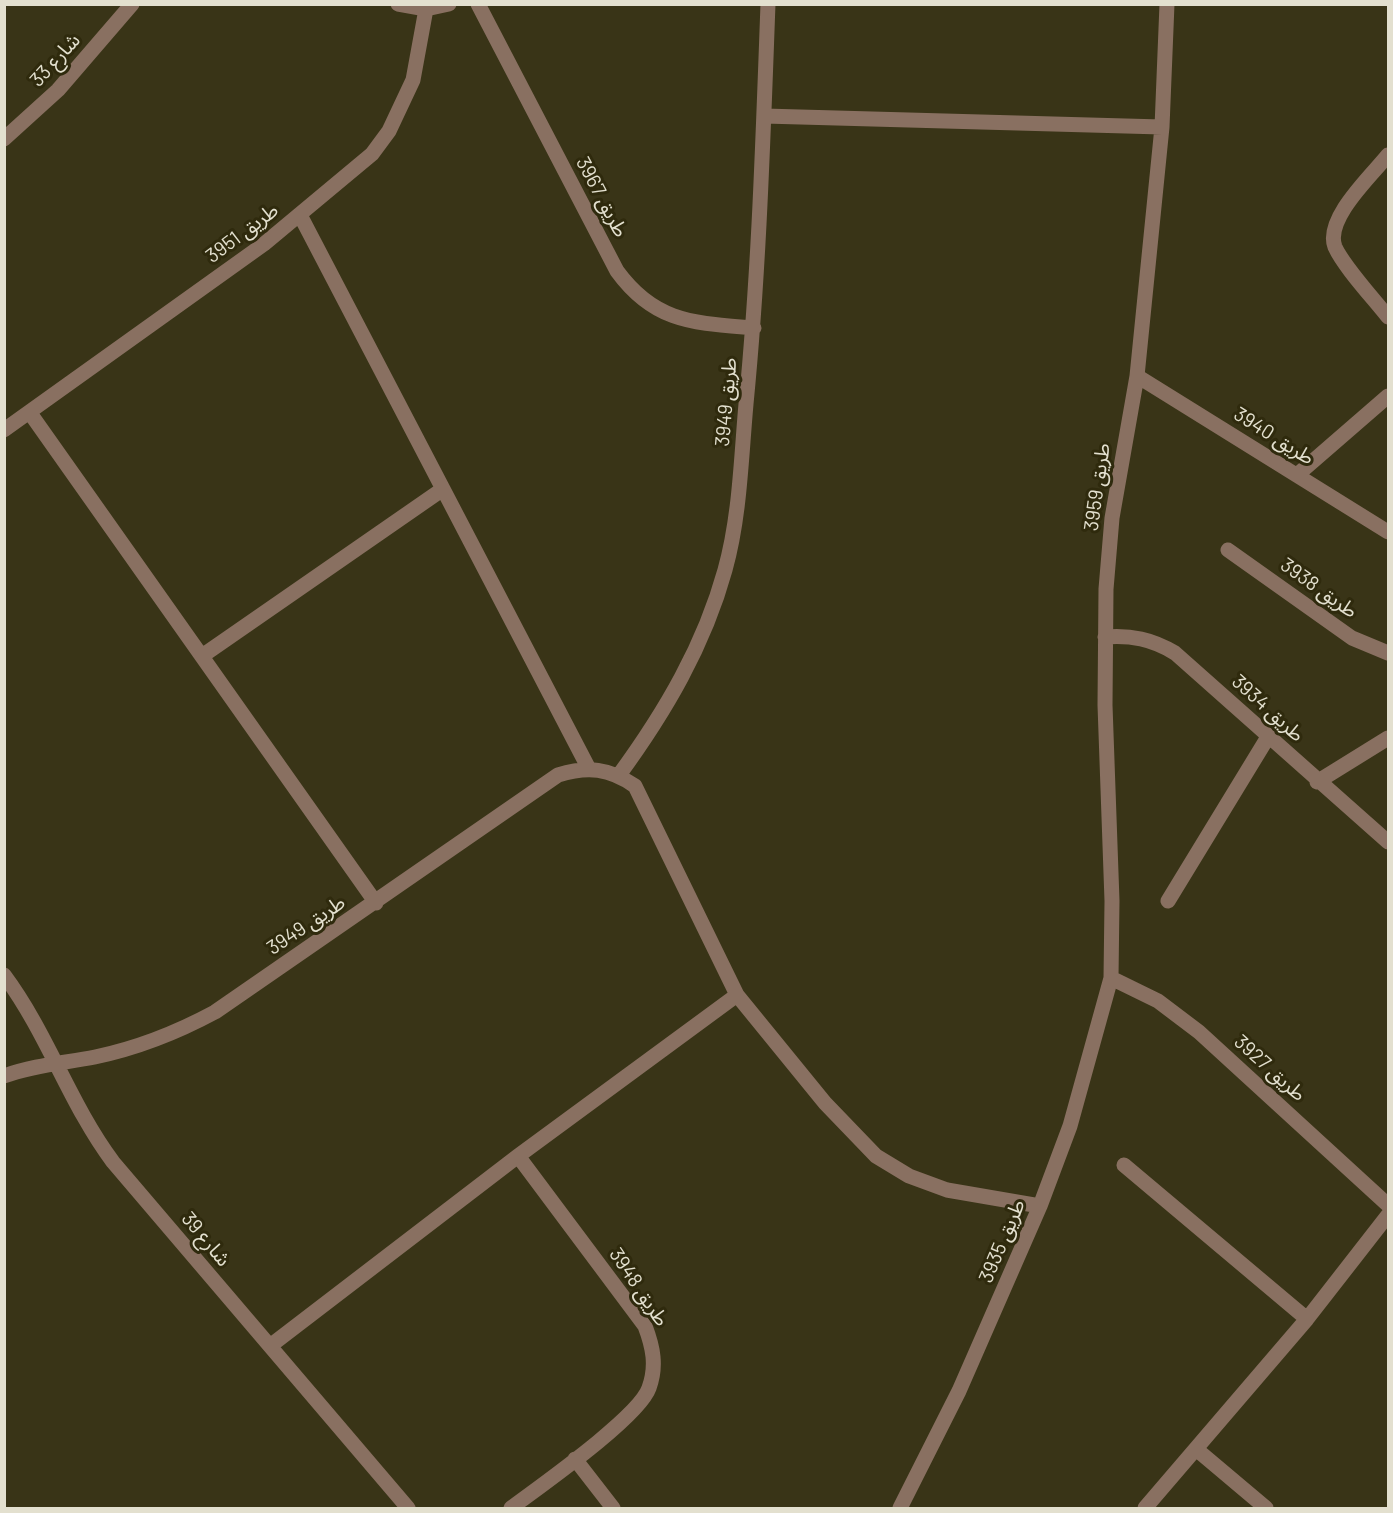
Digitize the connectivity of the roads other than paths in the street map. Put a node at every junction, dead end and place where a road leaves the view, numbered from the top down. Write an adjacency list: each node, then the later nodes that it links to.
1 (132, 4): 10 (street, شارع 33)
2 (398, 4): 7 (street)
3 (449, 4): 7 (street)
4 (478, 4): 14 (street, طريق 3967)
5 (768, 4): 8 (street, طريق 3949)
6 (1167, 4): 9 (street, طريق 3959)
7 (426, 9): 12 (street, طريق 3951)
8 (764, 116): 9 (street); 14 (street, طريق 3949)
9 (1162, 127): 15 (street, طريق 3959)
10 (4, 139)
11 (1389, 155): 13 (street)
12 (300, 215): 17 (street, طريق 3951); 20 (street)
13 (1389, 317)
14 (754, 328): 29 (street, طريق 3949)
15 (1137, 376): 19 (street, طريق 3940); 23 (street, طريق 3959)
16 (1389, 396): 19 (street)
17 (30, 413): 18 (street, طريق 3951); 25 (street)
18 (7, 424)
19 (1297, 475): 21 (street, طريق 3940)
20 (443, 489): 25 (street); 28 (street)
21 (1386, 526)
22 (1228, 550): 24 (street, طريق 3938)
23 (1105, 637): 26 (street, طريق 3934); 35 (street, طريق 3959)
24 (1389, 653)
25 (202, 656): 33 (street)
26 (1268, 737): 30 (street, طريق 3934); 32 (street)
27 (1389, 738): 30 (street)
28 (589, 769): 29 (street); 33 (street, طريق 3949)
29 (619, 775): 36 (street)
30 (1317, 782): 31 (street, طريق 3934)
31 (1389, 842)
32 (1168, 901)
33 (376, 903): 37 (street, طريق 3949)
34 (4, 975): 37 (street, شارع 39)
35 (1111, 978): 41 (street, طريق 3927); 42 (street, طريق 3935)
36 (737, 995): 39 (street); 42 (street)
37 (56, 1062): 38 (street, طريق 3949); 45 (street, شارع 39)
38 (4, 1076)
39 (518, 1156): 45 (street); 47 (street, طريق 3948)
40 (1124, 1165): 44 (street)
41 (1389, 1205)
42 (1040, 1206): 51 (street, طريق 3935)
43 (1389, 1215): 44 (street)
44 (1307, 1319): 46 (street)
45 (270, 1346): 48 (street, شارع 39)
46 (1196, 1449): 52 (street); 53 (street)
47 (575, 1459): 49 (street, طريق 3948); 50 (street)
48 (408, 1509)
49 (511, 1509)
50 (613, 1509)
51 (900, 1509)
52 (1145, 1509)
53 (1266, 1509)

